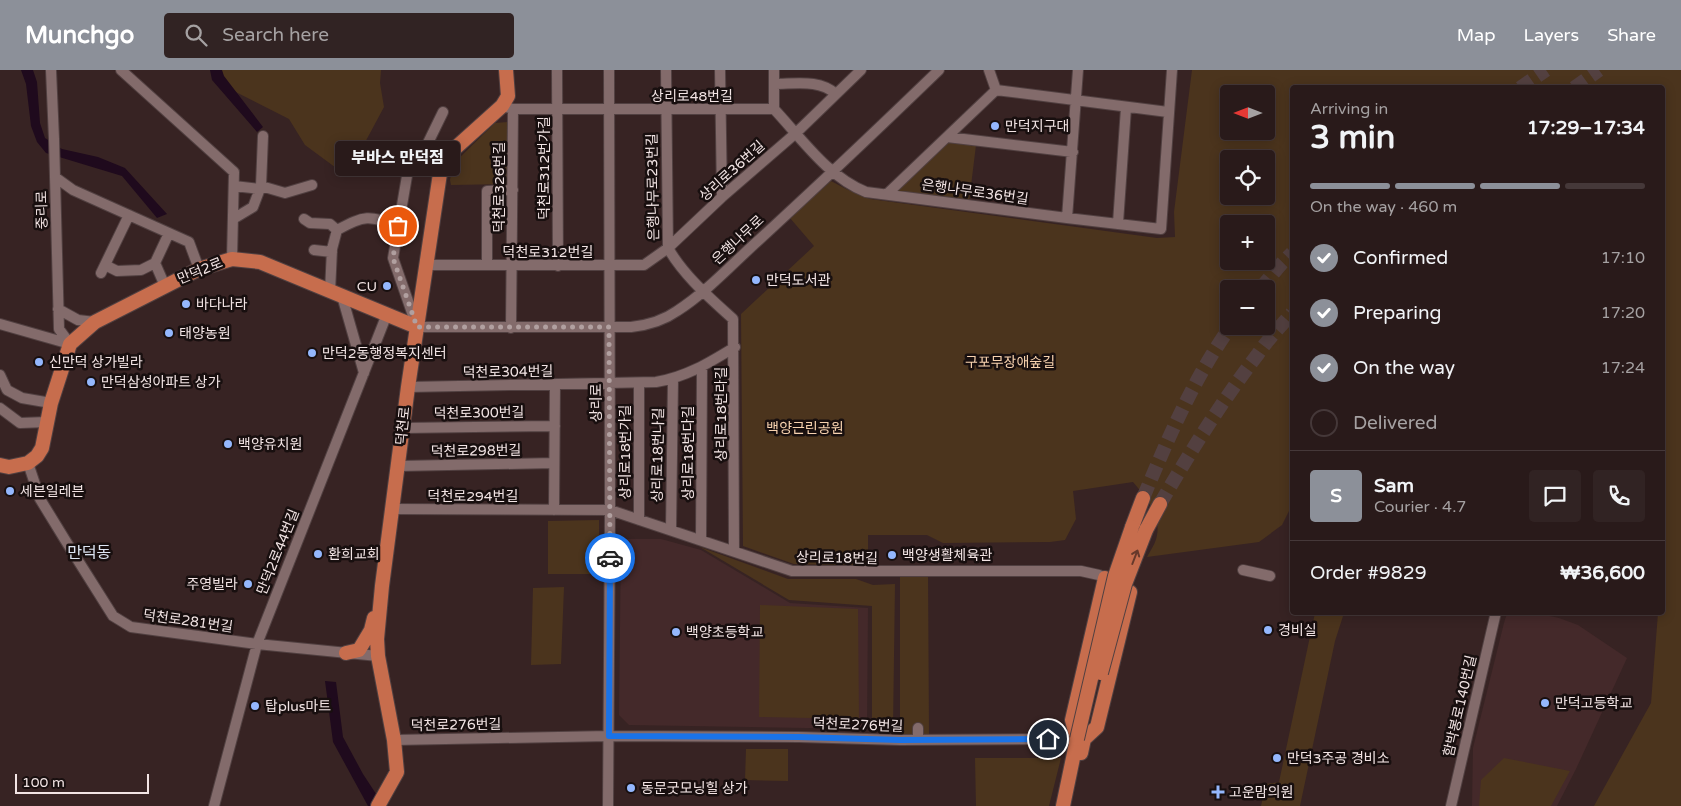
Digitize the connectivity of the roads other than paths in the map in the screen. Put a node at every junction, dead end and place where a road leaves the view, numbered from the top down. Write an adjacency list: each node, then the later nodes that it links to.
1 (51, 70): 32 (street, 중리로)
2 (121, 70): 34 (street)
3 (506, 70): 18 (main road)
4 (557, 70): 19 (street, 덕천로312번가길)
5 (609, 70): 21 (street, 상리로)
6 (666, 70): 23 (street, 은행나무로23번길)
7 (720, 70): 24 (street)
8 (774, 70): 14 (street)
9 (861, 70): 16 (street, 상리로36번길)
10 (939, 70): 31 (street, 은행나무로)
11 (989, 70): 15 (street)
12 (1078, 70): 17 (street)
13 (1172, 70): 26 (street, 은행나무로36번길)
14 (774, 84): 16 (street); 22 (street)
15 (996, 90): 17 (street); 29 (street)
16 (836, 94): 27 (street, 상리로36번길)
17 (1076, 100): 20 (street); 30 (street)
18 (508, 107): 19 (street, 상리로48번길); 36 (street, 덕천로326번길); 52 (main road, 덕천로)
19 (558, 108): 21 (street, 상리로48번길); 55 (street, 덕천로312번가길)
20 (1126, 108): 26 (street); 43 (street)
21 (609, 109): 23 (street, 상리로48번길); 56 (street, 상리로)
22 (774, 109): 24 (street, 상리로48번길); 27 (street, 은행나무로36번길)
23 (666, 110): 24 (street, 상리로48번길); 47 (street, 은행나무로23번길)
24 (720, 110): 38 (street)
25 (443, 112): 44 (street)
26 (1168, 112): 43 (street, 은행나무로36번길)
27 (796, 133): 31 (street, 은행나무로36번길); 38 (street, 상리로36번길)
28 (263, 136): 35 (street)
29 (947, 137): 30 (street); 37 (street)
30 (1073, 152): 40 (street)
31 (833, 172): 37 (street, 은행나무로36번길); 59 (street, 은행나무로)
32 (55, 176): 39 (street); 61 (street, 중리로)
33 (312, 185): 35 (street)
34 (234, 186): 35 (street); 41 (street)
35 (260, 188): 41 (street)
36 (513, 190): 53 (street, 덕천로312번길); 54 (street, 덕천로326번길)
37 (886, 194): 40 (street, 은행나무로36번길)
38 (722, 197): 47 (street, 상리로36번길)
39 (129, 215): 46 (street); 51 (street)
40 (1067, 218): 43 (street, 은행나무로36번길)
41 (233, 219): 50 (street)
42 (304, 219): 45 (street)
43 (1118, 223)
44 (398, 226): 45 (street); 65 (street)
45 (337, 230): 49 (street)
46 (170, 233): 51 (street); 57 (street)
47 (668, 248): 56 (street, 상리로36번길); 59 (street, 은행나무로23번길)
48 (314, 250): 49 (street)
49 (332, 252): 60 (street)
50 (232, 259): 57 (main road, 만덕2로); 60 (main road, 만덕2로)
51 (155, 263): 58 (street)
52 (426, 265): 53 (street, 덕천로312번길); 65 (main road, 덕천로)
53 (487, 265): 54 (street, 덕천로312번길)
54 (512, 265): 55 (street, 덕천로312번길); 67 (street)
55 (558, 266): 56 (street, 덕천로312번길)
56 (610, 266): 66 (street, 상리로)
57 (199, 269): 58 (main road, 만덕2로)
58 (165, 286): 63 (main road, 만덕2로)
59 (703, 292): 66 (street, 은행나무로); 69 (street, 상리로18번라길)
60 (336, 294): 62 (main road, 만덕2로); 71 (street)
61 (58, 309): 63 (street); 68 (street, 중리로)
62 (386, 314): 65 (main road, 만덕2로); 71 (street, 만덕2로44번길)
63 (95, 322): 68 (main road, 만덕2로)
64 (0, 324): 68 (street)
65 (417, 327): 67 (street, 은행나무로); 77 (main road, 덕천로)
66 (609, 327): 67 (street, 은행나무로); 74 (street, 상리로)
67 (511, 328)
68 (70, 344): 78 (main road)
69 (734, 347): 70 (street, 덕천로304번길); 95 (street, 상리로18번라길)
70 (702, 367): 73 (street, 덕천로304번길); 94 (street, 상리로18번다길)
71 (364, 373): 102 (street, 만덕2로44번길)
72 (0, 375): 78 (street)
73 (672, 379): 75 (street, 덕천로304번길); 93 (street, 상리로18번나길)
74 (610, 384): 75 (street, 덕천로304번길); 76 (street, 덕천로304번길); 91 (street, 상리로)
75 (640, 384): 92 (street, 상리로18번가길)
76 (555, 385): 77 (street, 덕천로304번길); 81 (street)
77 (408, 387): 82 (main road, 덕천로)
78 (51, 403): 80 (main road)
79 (0, 408): 80 (street)
80 (47, 422): 83 (main road)
81 (555, 426): 82 (street, 덕천로300번길); 84 (street)
82 (403, 428): 86 (main road, 덕천로)
83 (28, 463): 85 (main road); 102 (street, 덕천로281번길)
84 (554, 463): 86 (street, 덕천로298번길); 90 (street)
85 (0, 465)
86 (399, 466): 89 (main road, 덕천로)
87 (1143, 498): 107 (main road, bridge)
88 (1160, 504): 107 (main road, one-way to 88, bridge)
89 (392, 509): 90 (street, 덕천로294번길); 99 (main road, 덕천로)
90 (554, 510): 91 (street, 덕천로294번길)
91 (610, 510): 92 (street, 상리로18번길); 106 (street, 상리로)
92 (639, 520): 93 (street, 상리로18번길)
93 (671, 530): 94 (street, 상리로18번길)
94 (701, 540): 95 (street, 상리로18번길)
95 (734, 551): 98 (street, 상리로18번길)
96 (1243, 570): 97 (street)
97 (1270, 576)
98 (1105, 578): 100 (street, 상리로18번길); 107 (main road)
99 (382, 586): 103 (main road); 104 (main road, 덕천로)
100 (1131, 589): 107 (main road)
101 (1495, 615): 115 (street, 함박봉로140번길)
102 (257, 644): 103 (street, 덕천로281번길); 110 (street, 만덕2로44번길)
103 (346, 652): 104 (street, 덕천로281번길)
104 (378, 656): 108 (main road, 덕천로)
105 (918, 728): 109 (street)
106 (609, 736): 108 (street, 덕천로276번길); 109 (street, 덕천로276번길); 112 (street)
107 (1081, 739): 109 (street, 덕천로276번길); 113 (main road); 114 (main road)
108 (394, 740): 111 (main road, 덕천로)
109 (918, 740)
110 (214, 806)
111 (378, 806)
112 (608, 806)
113 (1063, 806)
114 (1068, 806)
115 (1451, 806)

